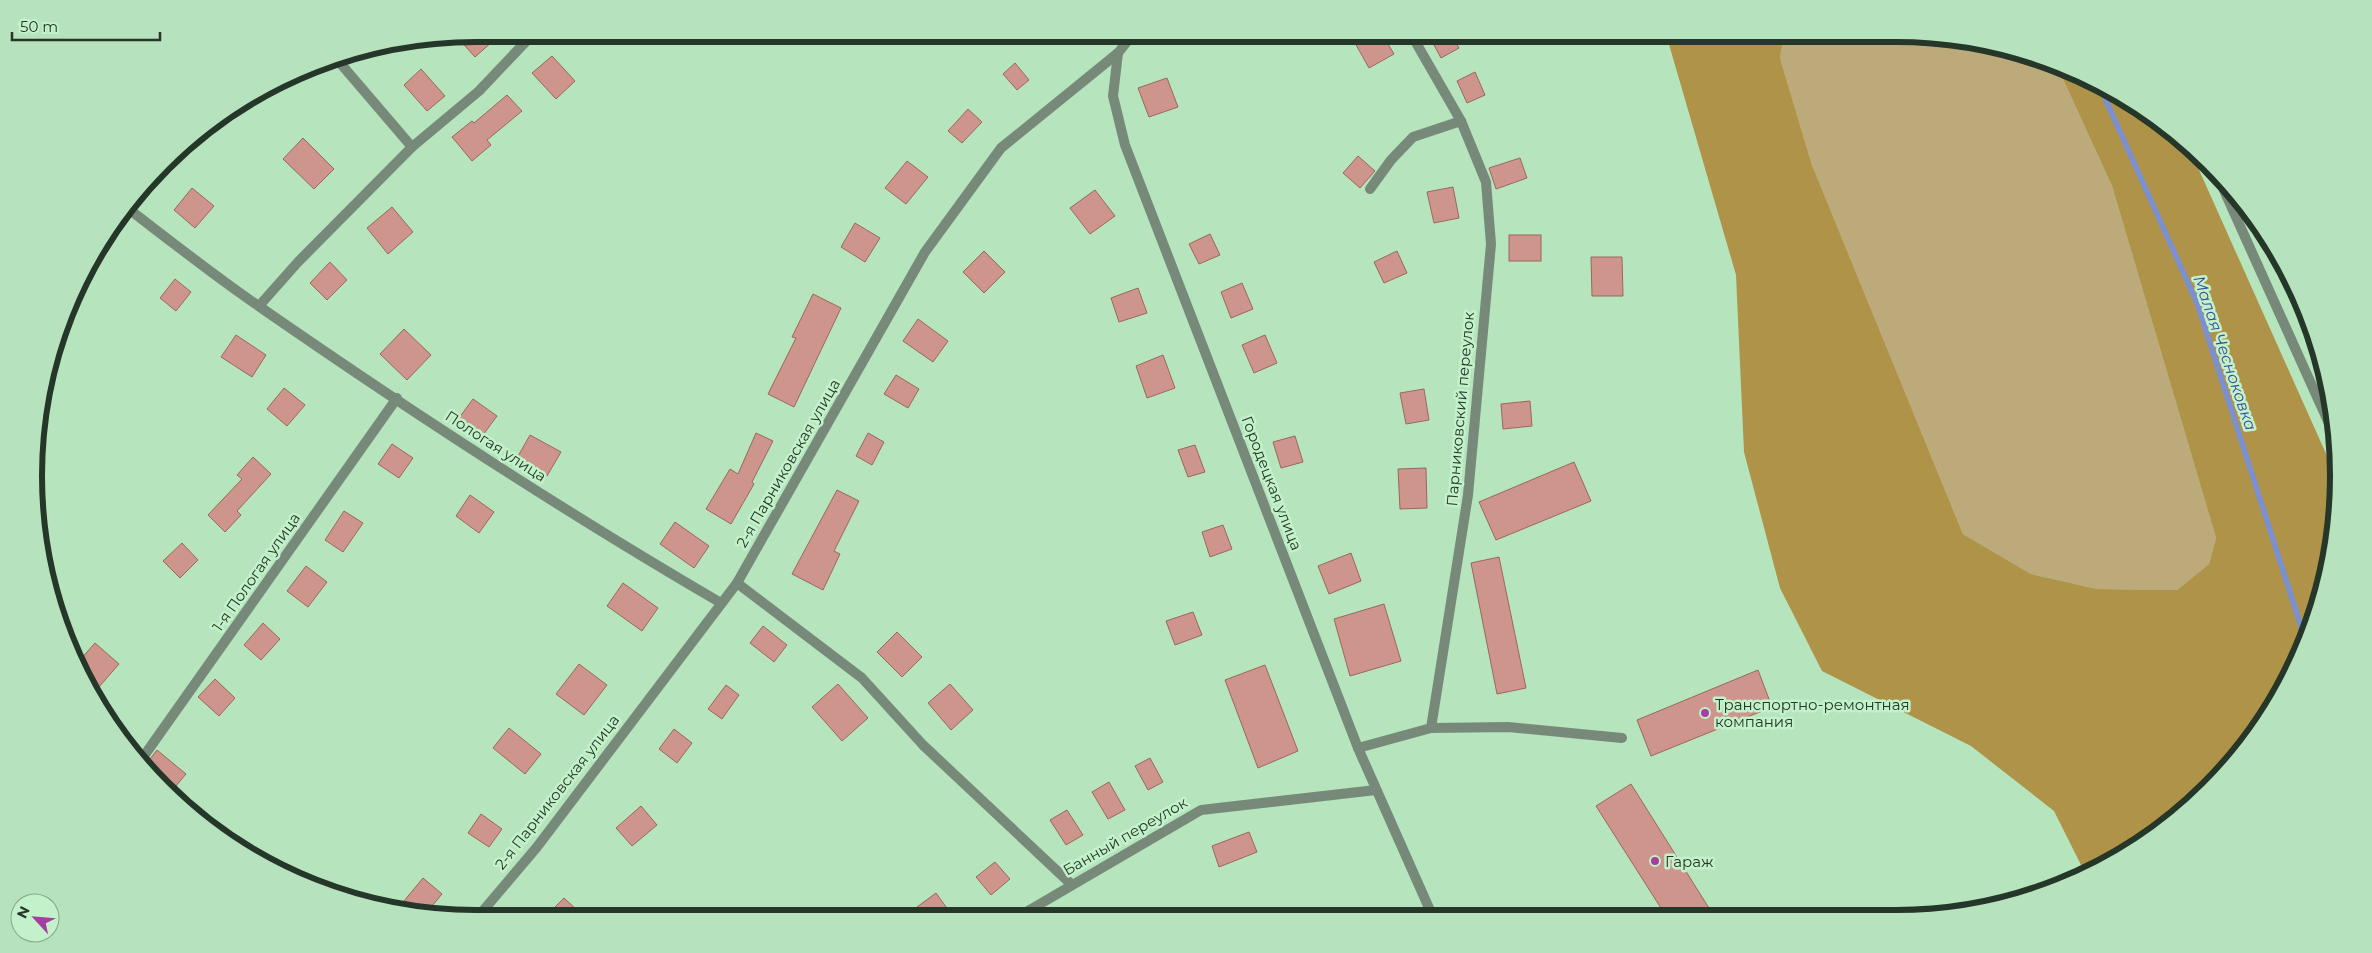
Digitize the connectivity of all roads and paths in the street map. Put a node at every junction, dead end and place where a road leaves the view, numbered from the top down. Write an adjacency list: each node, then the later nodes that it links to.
1 (525, 42): 7 (street)
2 (1127, 42): 4 (street, 2-я Парниковская улица)
3 (1416, 42): 6 (street, Парниковский переулок)
4 (1118, 53): 14 (street, 2-я Парниковская улица); 18 (street, Городецкая улица)
5 (341, 65): 7 (street)
6 (1461, 121): 8 (street); 16 (street, Парниковский переулок)
7 (412, 147): 11 (street)
8 (1370, 189)
9 (2226, 195): 13 (street)
10 (132, 212): 11 (street, Пологая улица)
11 (259, 306): 12 (street, Пологая улица)
12 (397, 398): 15 (street, Пологая улица); 19 (street, 1-я Пологая улица)
13 (2325, 415)
14 (737, 583): 15 (street, 2-я Парниковская улица); 21 (street)
15 (721, 603): 22 (street, 2-я Парниковская улица)
16 (1430, 728): 17 (street); 18 (street)
17 (1622, 738)
18 (1358, 748): 20 (street, Городецкая улица)
19 (144, 756)
20 (1376, 790): 21 (street, Банный переулок); 24 (street, Городецкая улица)
21 (1071, 884): 23 (street, Банный переулок)
22 (484, 910)
23 (1029, 910)
24 (1430, 910)

